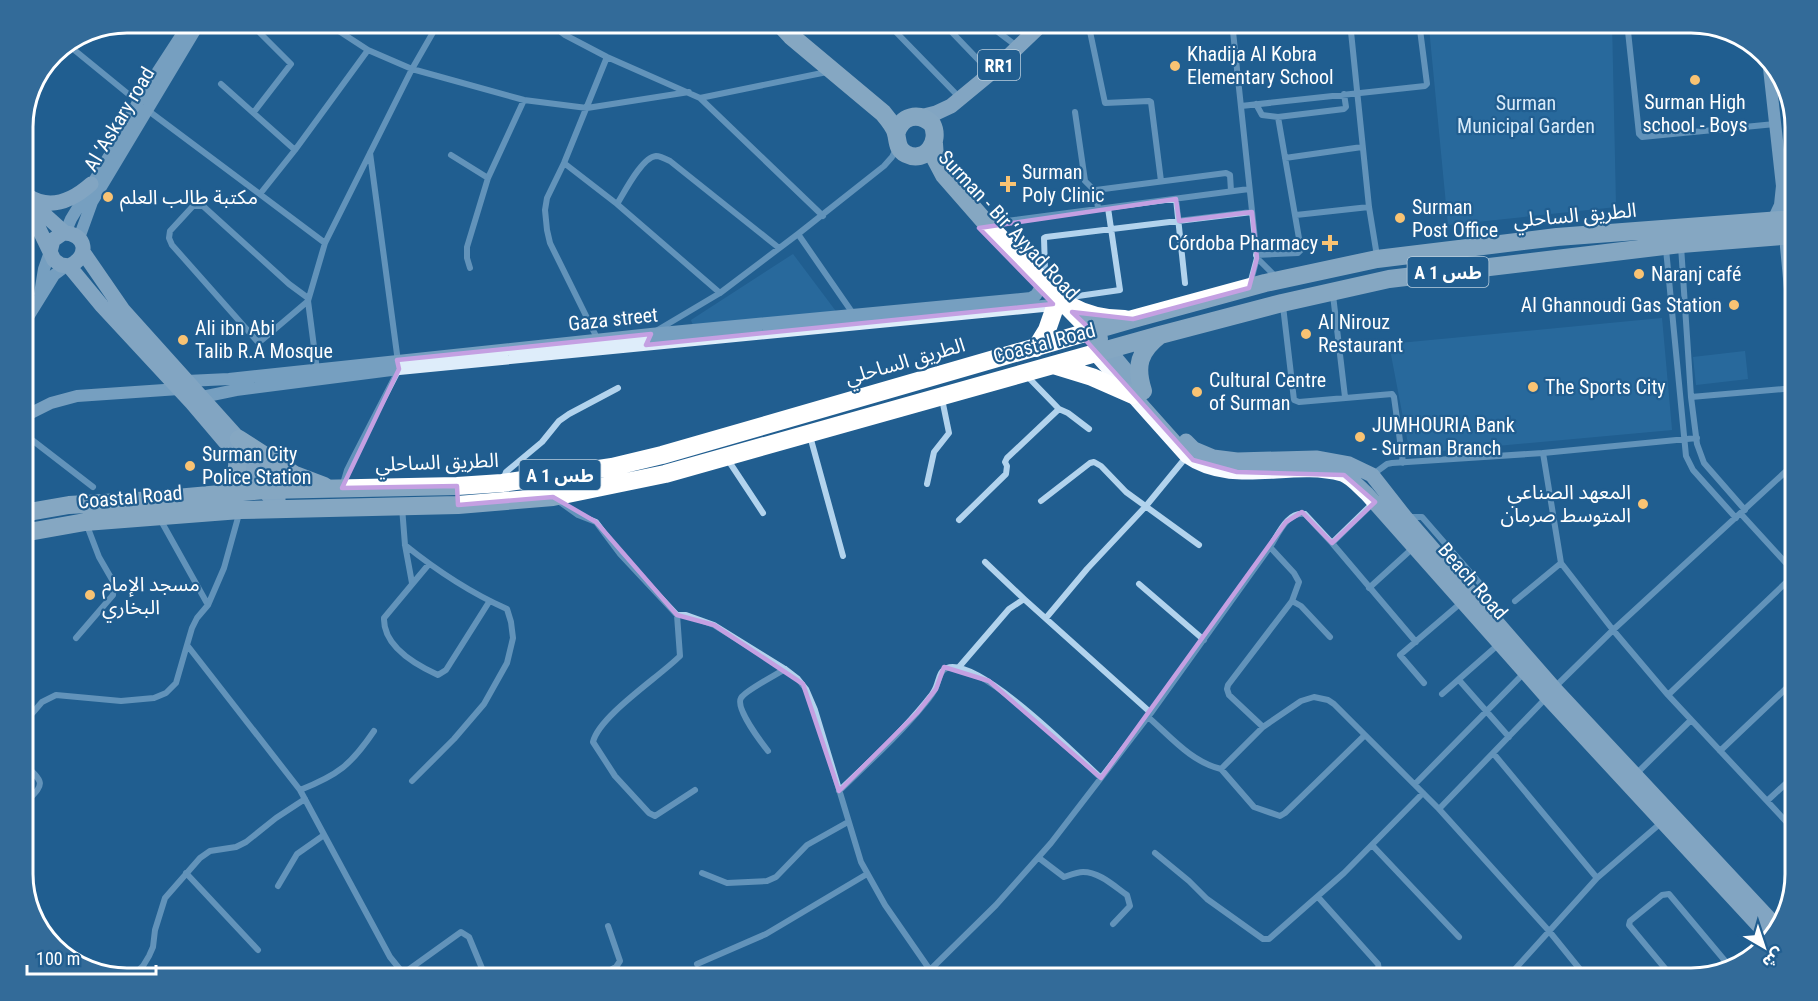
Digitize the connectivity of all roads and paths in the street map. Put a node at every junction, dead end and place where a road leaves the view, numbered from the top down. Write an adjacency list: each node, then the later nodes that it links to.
1 (184, 33): 34 (street, Al ‘Askary road)
2 (193, 33): 34 (street, Al ‘Askary road)
3 (260, 33): 37 (street)
4 (342, 33): 20 (street)
5 (433, 33): 22 (street)
6 (562, 33): 21 (street)
7 (788, 33): 23 (highway, Surman - Bir ‘Ayyad Road)
8 (799, 33): 39 (highway)
9 (897, 33): 32 (street)
10 (953, 33): 24 (street)
11 (999, 33): 18 (street)
12 (1033, 33): 18 (main road, RR1)
13 (1090, 33): 52 (street)
14 (1233, 33): 35 (street)
15 (1351, 33): 28 (street)
16 (1420, 33): 28 (street)
17 (1628, 33): 41 (street)
18 (1018, 48): 24 (main road, RR1)
19 (74, 50): 34 (street)
20 (368, 50): 22 (street); 45 (street)
21 (607, 57): 27 (street); 36 (street)
22 (412, 69): 31 (street); 46 (street)
23 (833, 70): 30 (street); 43 (highway, Surman - Bir ‘Ayyad Road)
24 (991, 73): 32 (main road, RR1)
25 (1770, 76): 41 (street)
26 (221, 84): 37 (street)
27 (689, 92): 30 (street); 36 (street)
28 (1357, 93): 29 (street); 44 (street)
29 (1344, 94): 33 (street); 40 (street)
30 (700, 98): 69 (street)
31 (524, 100): 36 (street); 51 (street)
32 (956, 102): 39 (main road); 42 (main road)
33 (1256, 104): 35 (street); 40 (street)
34 (143, 106): 53 (street, Al ‘Askary road); 59 (street); 77 (street, Al ‘Askary road)
35 (1240, 106): 55 (street)
36 (587, 108): 49 (street)
37 (254, 112): 45 (street)
38 (1075, 112): 57 (street)
39 (914, 117): 42 (highway); 43 (highway)
40 (1278, 117): 48 (street)
41 (1775, 124): 54 (street)
42 (934, 141): 43 (highway); 74 (highway, Surman - Bir ‘Ayyad Road)
43 (904, 147): 50 (street); 50 (street); 74 (highway, Surman - Bir ‘Ayyad Road)
44 (1362, 147): 48 (street); 64 (street)
45 (295, 150): 59 (street)
46 (370, 152): 79 (street); 108 (street)
47 (451, 154): 51 (street)
48 (1285, 158): 68 (street)
49 (564, 163): 62 (street); 103 (street)
50 (884, 166): 69 (street)
51 (488, 178): 86 (street)
52 (1161, 181): 57 (street); 58 (street)
53 (92, 184): 61 (main road); 77 (street, Al ‘Askary road)
54 (1782, 186): 56 (street); 73 (street)
55 (1249, 189): 58 (street); 67 (street)
56 (1785, 190)
57 (1095, 191): 66 (street)
58 (1231, 191): 60 (street)
59 (260, 195): 79 (street)
60 (1176, 199): 65 (street); 72 (street)
61 (33, 200)
62 (617, 204): 81 (street); 93 (street)
63 (33, 205): 77 (main road)
64 (1369, 207): 68 (street); 84 (street)
65 (1108, 208): 66 (street); 75 (street)
66 (1098, 209): 74 (street)
67 (1252, 212): 72 (street); 83 (street)
68 (1296, 215): 83 (street)
69 (822, 216): 76 (street)
70 (33, 217): 82 (main road)
71 (1785, 220): 73 (highway, الطريق الساحلي / A 1 طس)
72 (1179, 221): 75 (street); 89 (street)
73 (1772, 222): 84 (highway, الطريق الساحلي / A 1 طس)
74 (983, 225): 91 (highway, Surman - Bir ‘Ayyad Road); 97 (highway, Surman - Bir ‘Ayyad Road)
75 (1111, 230): 87 (street); 97 (street)
76 (798, 234): 81 (street); 99 (street)
77 (76, 241): 82 (main road); 85 (main road); 111 (main road)
78 (1785, 241): 80 (highway, Coastal Road / A 1 طس)
79 (325, 243): 95 (street)
80 (1673, 245): 92 (highway, Coastal Road / A 1 طس); 117 (street); 124 (street)
81 (779, 248): 93 (street)
82 (50, 252): 85 (main road); 94 (street)
83 (1256, 257): 88 (street); 90 (street)
84 (1377, 259): 88 (highway, الطريق الساحلي / A 1 طس)
85 (67, 266): 94 (street); 111 (main road)
86 (470, 268)
87 (1046, 269)
88 (1280, 280): 90 (highway, الطريق الساحلي / A 1 طس)
89 (1185, 283)
90 (1249, 288): 100 (highway, الطريق الساحلي / A 1 طس)
91 (1039, 290): 97 (highway, Surman - Bir ‘Ayyad Road); 99 (street, Gaza street)
92 (1333, 291): 96 (highway, Coastal Road / A 1 طس); 116 (street)
93 (720, 293): 104 (street)
94 (40, 297): 98 (street)
95 (308, 300): 95 (street); 109 (street)
96 (1282, 303): 102 (highway, Coastal Road / A 1 طس); 116 (street)
97 (1056, 304): 100 (highway); 101 (highway, Surman - Bir ‘Ayyad Road); 104 (street, Gaza street); 105 (highway)
98 (33, 309)
99 (854, 315): 104 (street, Gaza street)
100 (1133, 320): 101 (highway, الطريق الساحلي / A 1 طس)
101 (1087, 334): 105 (highway, الطريق الساحلي / A 1 طس); 106 (highway, Surman - Bir ‘Ayyad Road)
102 (1160, 335): 106 (highway, Coastal Road / A 1 طس); 114 (highway)
103 (598, 340): 104 (street, Gaza street); 108 (street, Gaza street)
104 (648, 340): 108 (street, Gaza street)
105 (1036, 348): 133 (highway, الطريق الساحلي / A 1 طس)
106 (1102, 351): 107 (highway, Coastal Road / A 1 طس); 114 (main road, Beach Road)
107 (1053, 364): 110 (highway, Coastal Road / A 1 طس); 114 (highway)
108 (398, 365): 109 (street, Gaza street); 118 (street, Gaza street); 137 (street)
109 (317, 370): 111 (street, Gaza street)
110 (1023, 372): 115 (highway, Coastal Road / A 1 طس); 119 (street)
111 (183, 385): 118 (main road); 120 (street, Gaza street)
112 (618, 388): 133 (street)
113 (1785, 389): 117 (street)
114 (1138, 393): 128 (main road, Beach Road); 132 (main road, Beach Road)
115 (941, 395): 122 (highway, Coastal Road / A 1 طس); 134 (street)
116 (1345, 397): 130 (street)
117 (1691, 397): 123 (street)
118 (197, 400): 126 (main road)
119 (1059, 409): 121 (street); 151 (street)
120 (33, 412)
121 (1089, 429)
122 (808, 433): 129 (highway, Coastal Road / A 1 طس); 159 (street)
123 (1696, 438): 124 (street); 149 (street)
124 (1684, 439): 127 (street); 149 (street)
125 (33, 441): 136 (street)
126 (238, 447): 137 (highway); 138 (highway); 139 (main road)
127 (1543, 453): 130 (street); 161 (street)
128 (1187, 456): 142 (main road, Beach Road); 144 (street)
129 (726, 457): 140 (highway, Coastal Road / A 1 طس); 148 (street)
130 (1403, 463): 132 (street)
131 (1785, 472): 149 (street)
132 (1372, 475): 189 (main road, Beach Road)
133 (502, 483): 135 (highway, الطريق الساحلي / A 1 طس)
134 (927, 484)
135 (458, 486): 137 (highway, الطريق الساحلي / A 1 طس); 143 (highway)
136 (93, 487)
137 (335, 488): 139 (highway, الطريق الساحلي / A 1 طس)
138 (219, 495): 139 (highway, الطريق الساحلي / A 1 طس); 147 (highway, الطريق الساحلي / A 1 طس)
139 (274, 496): 145 (highway, Coastal Road / A 1 طس); 146 (highway, Coastal Road / A 1 طس)
140 (553, 497): 143 (highway, Coastal Road / A 1 طس); 174 (street)
141 (1041, 501): 144 (street)
142 (1375, 502): 154 (street); 157 (main road, Beach Road)
143 (458, 505): 145 (highway, Coastal Road / A 1 طس)
144 (1146, 506): 156 (street); 175 (street)
145 (402, 507): 155 (street)
146 (240, 510): 150 (highway, Coastal Road / A 1 طس); 173 (street)
147 (33, 511)
148 (763, 513)
149 (1741, 514): 162 (street); 176 (street)
150 (159, 516): 152 (highway, Coastal Road / A 1 طس); 173 (street)
151 (959, 520)
152 (85, 522): 153 (highway, Coastal Road / A 1 طس); 178 (street)
153 (33, 531)
154 (1332, 543): 158 (street); 167 (street)
155 (405, 545): 163 (street); 164 (street)
156 (1199, 545)
157 (1414, 547): 167 (street); 171 (main road, Beach Road)
158 (1270, 548): 169 (street); 179 (street)
159 (843, 556)
160 (985, 562): 168 (street)
161 (1561, 563): 172 (street); 176 (street)
162 (1785, 563)
163 (429, 564): 164 (street); 170 (street)
164 (412, 583): 170 (street)
165 (1139, 584): 179 (street)
166 (1785, 584): 191 (street)
167 (1369, 588): 180 (street)
168 (1024, 599): 175 (street); 183 (street)
169 (1292, 601): 177 (street); 196 (street)
170 (489, 602): 207 (street)
171 (1463, 602): 180 (street); 181 (main road, Beach Road)
172 (1515, 602)
173 (208, 605): 182 (street)
174 (677, 615): 184 (street); 211 (street)
175 (1046, 618): 194 (street)
176 (1613, 630): 189 (street); 191 (street)
177 (1330, 637)
178 (76, 638)
179 (1204, 640): 194 (street)
180 (1416, 642): 187 (street)
181 (1500, 644): 185 (main road, Beach Road); 186 (street)
182 (187, 645): 192 (street); 210 (street)
183 (958, 668): 206 (street); 212 (street)
184 (785, 669): 200 (street); 212 (street)
185 (1525, 672): 189 (main road, Beach Road); 193 (street)
186 (1459, 680): 190 (street); 193 (street)
187 (1424, 683)
188 (1785, 690): 201 (street)
189 (1550, 692): 199 (street); 205 (main road, Beach Road); 219 (main road, Beach Road)
190 (1442, 694)
191 (1668, 695): 195 (street)
192 (33, 712)
193 (1486, 712): 199 (street); 208 (street)
194 (1150, 715): 203 (street); 206 (street)
195 (1691, 720): 201 (street); 205 (street)
196 (1263, 727): 198 (street); 203 (street)
197 (374, 731): 210 (street)
198 (1365, 735): 203 (street); 208 (street)
199 (1509, 737): 202 (street)
200 (768, 751)
201 (1720, 751): 216 (street)
202 (1493, 753): 217 (street); 228 (street)
203 (1221, 769)
204 (33, 772): 214 (street)
205 (1636, 774): 232 (main road, Beach Road)
206 (1101, 778): 224 (street)
207 (412, 781)
208 (1415, 784): 213 (street)
209 (1785, 785): 216 (street)
210 (300, 790): 215 (street)
211 (695, 790)
212 (839, 791): 220 (street)
213 (1423, 793): 217 (street); 222 (street)
214 (33, 795)
215 (305, 799): 221 (street); 225 (street)
216 (1767, 801): 218 (street)
217 (1439, 809): 235 (street)
218 (1785, 820)
219 (1662, 821): 228 (street); 231 (main road, Beach Road)
220 (848, 822): 226 (street); 227 (street)
221 (324, 835): 229 (street); 241 (street)
222 (1372, 845): 230 (street); 236 (street)
223 (1155, 853): 230 (street)
224 (1039, 858): 233 (street); 246 (street)
225 (186, 873): 237 (street); 240 (street)
226 (702, 873)
227 (867, 874): 239 (street); 245 (street)
228 (1597, 878): 235 (street)
229 (279, 886)
230 (1318, 897): 247 (street)
231 (1751, 917)
232 (1768, 917)
233 (1113, 924)
234 (608, 926): 244 (street)
235 (1549, 931): 248 (street); 249 (street)
236 (1459, 937)
237 (258, 950)
238 (1726, 962): 250 (street)
239 (697, 964)
240 (140, 968)
241 (397, 968)
242 (414, 968): 243 (street)
243 (482, 968)
244 (614, 968)
245 (930, 968)
246 (933, 968)
247 (1380, 968)
248 (1516, 968)
249 (1579, 968)
250 (1665, 968)

